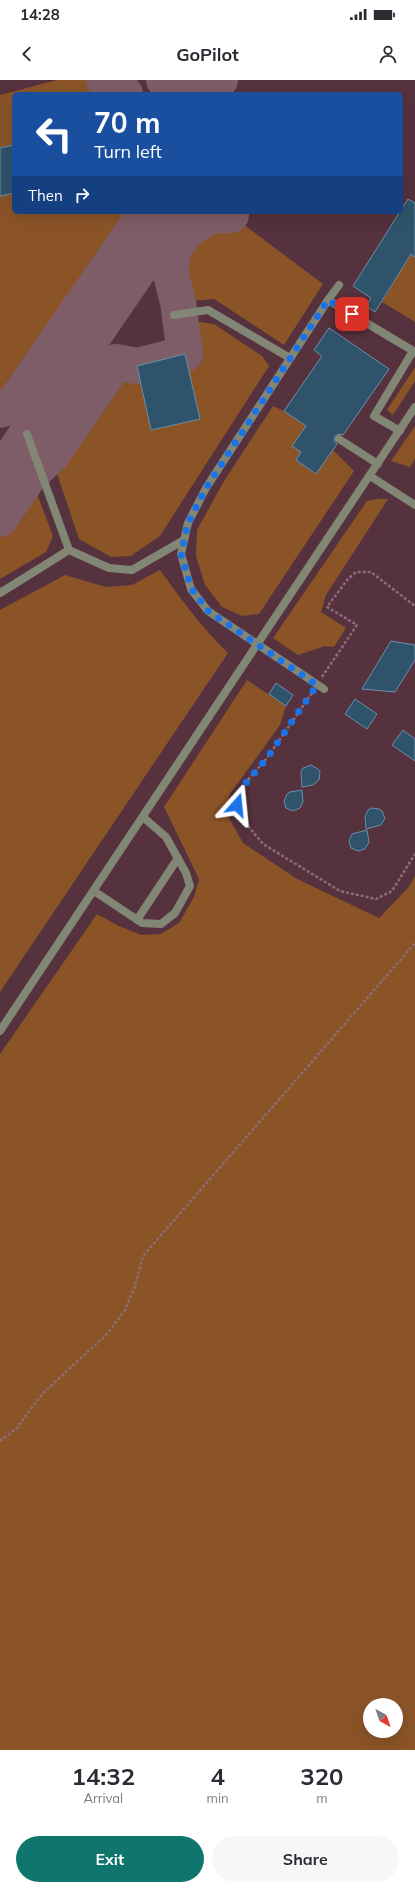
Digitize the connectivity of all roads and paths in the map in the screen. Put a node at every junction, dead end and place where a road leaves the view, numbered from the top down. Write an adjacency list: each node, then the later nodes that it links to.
1 (339, 285): 2 (lane)
2 (328, 300): 4 (lane); 5 (lane)
3 (174, 315): 5 (lane)
4 (414, 352): 7 (lane)
5 (290, 358): 13 (lane)
6 (415, 407): 7 (lane)
7 (400, 431): 10 (lane)
8 (27, 434): 14 (lane)
9 (339, 439): 10 (lane)
10 (378, 464): 11 (lane)
11 (370, 476): 12 (lane); 17 (lane)
12 (415, 505)
13 (184, 540): 14 (lane); 17 (lane)
14 (69, 550): 15 (lane)
15 (0, 593)
16 (415, 606): 18 (path)
17 (257, 646): 18 (lane); 19 (lane)
18 (320, 687): 20 (path)
19 (143, 817): 21 (lane); 22 (lane)
20 (415, 854)
21 (178, 858): 23 (lane); 23 (lane)
22 (94, 891): 23 (lane); 25 (lane)
23 (137, 920)
24 (415, 943): 26 (path)
25 (0, 1031)
26 (0, 1441)

